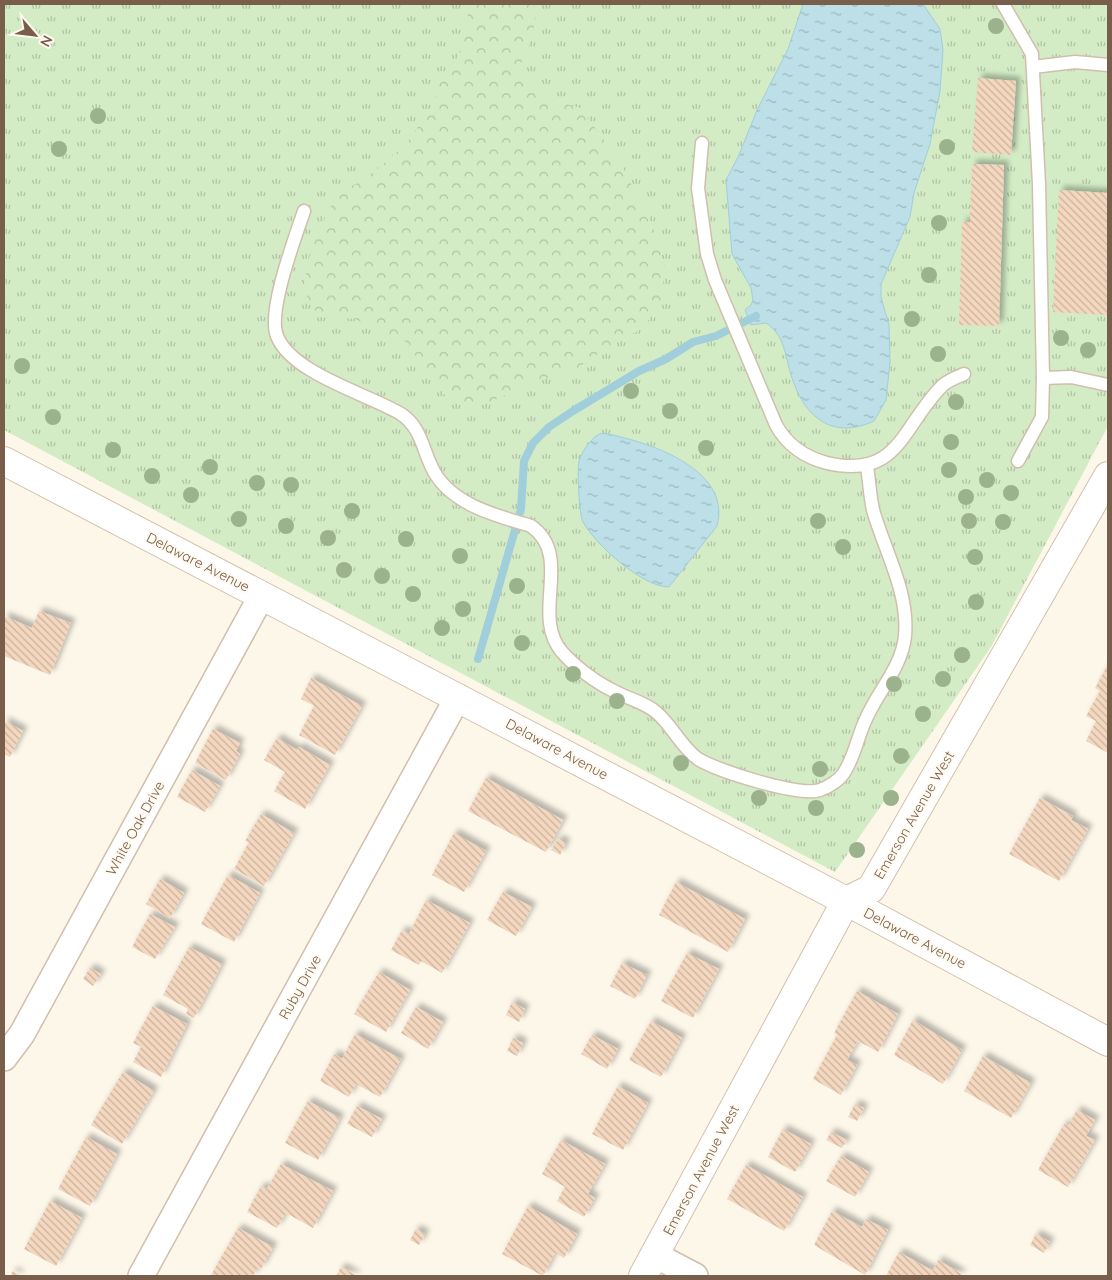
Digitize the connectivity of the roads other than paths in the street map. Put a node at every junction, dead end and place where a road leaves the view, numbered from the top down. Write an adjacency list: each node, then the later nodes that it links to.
1 (1003, 4): 3 (lane)
2 (1108, 65): 3 (lane)
3 (1032, 67): 7 (lane)
4 (702, 143): 11 (lane)
5 (304, 211): 11 (lane)
6 (964, 374): 11 (lane)
7 (1043, 378): 8 (lane); 10 (lane)
8 (1108, 385)
9 (4, 461): 13 (street, Delaware Avenue)
10 (1018, 461)
11 (867, 466)
12 (1108, 476): 15 (street, Emerson Avenue West)
13 (262, 595): 14 (street, Delaware Avenue); 17 (street, White Oak Drive)
14 (458, 697): 15 (street, Delaware Avenue); 19 (street, Ruby Drive)
15 (846, 901): 16 (street, Delaware Avenue); 18 (street, Emerson Avenue West)
16 (1108, 1042)
17 (4, 1058)
18 (649, 1266): 20 (street)
19 (141, 1276)
20 (695, 1276)

